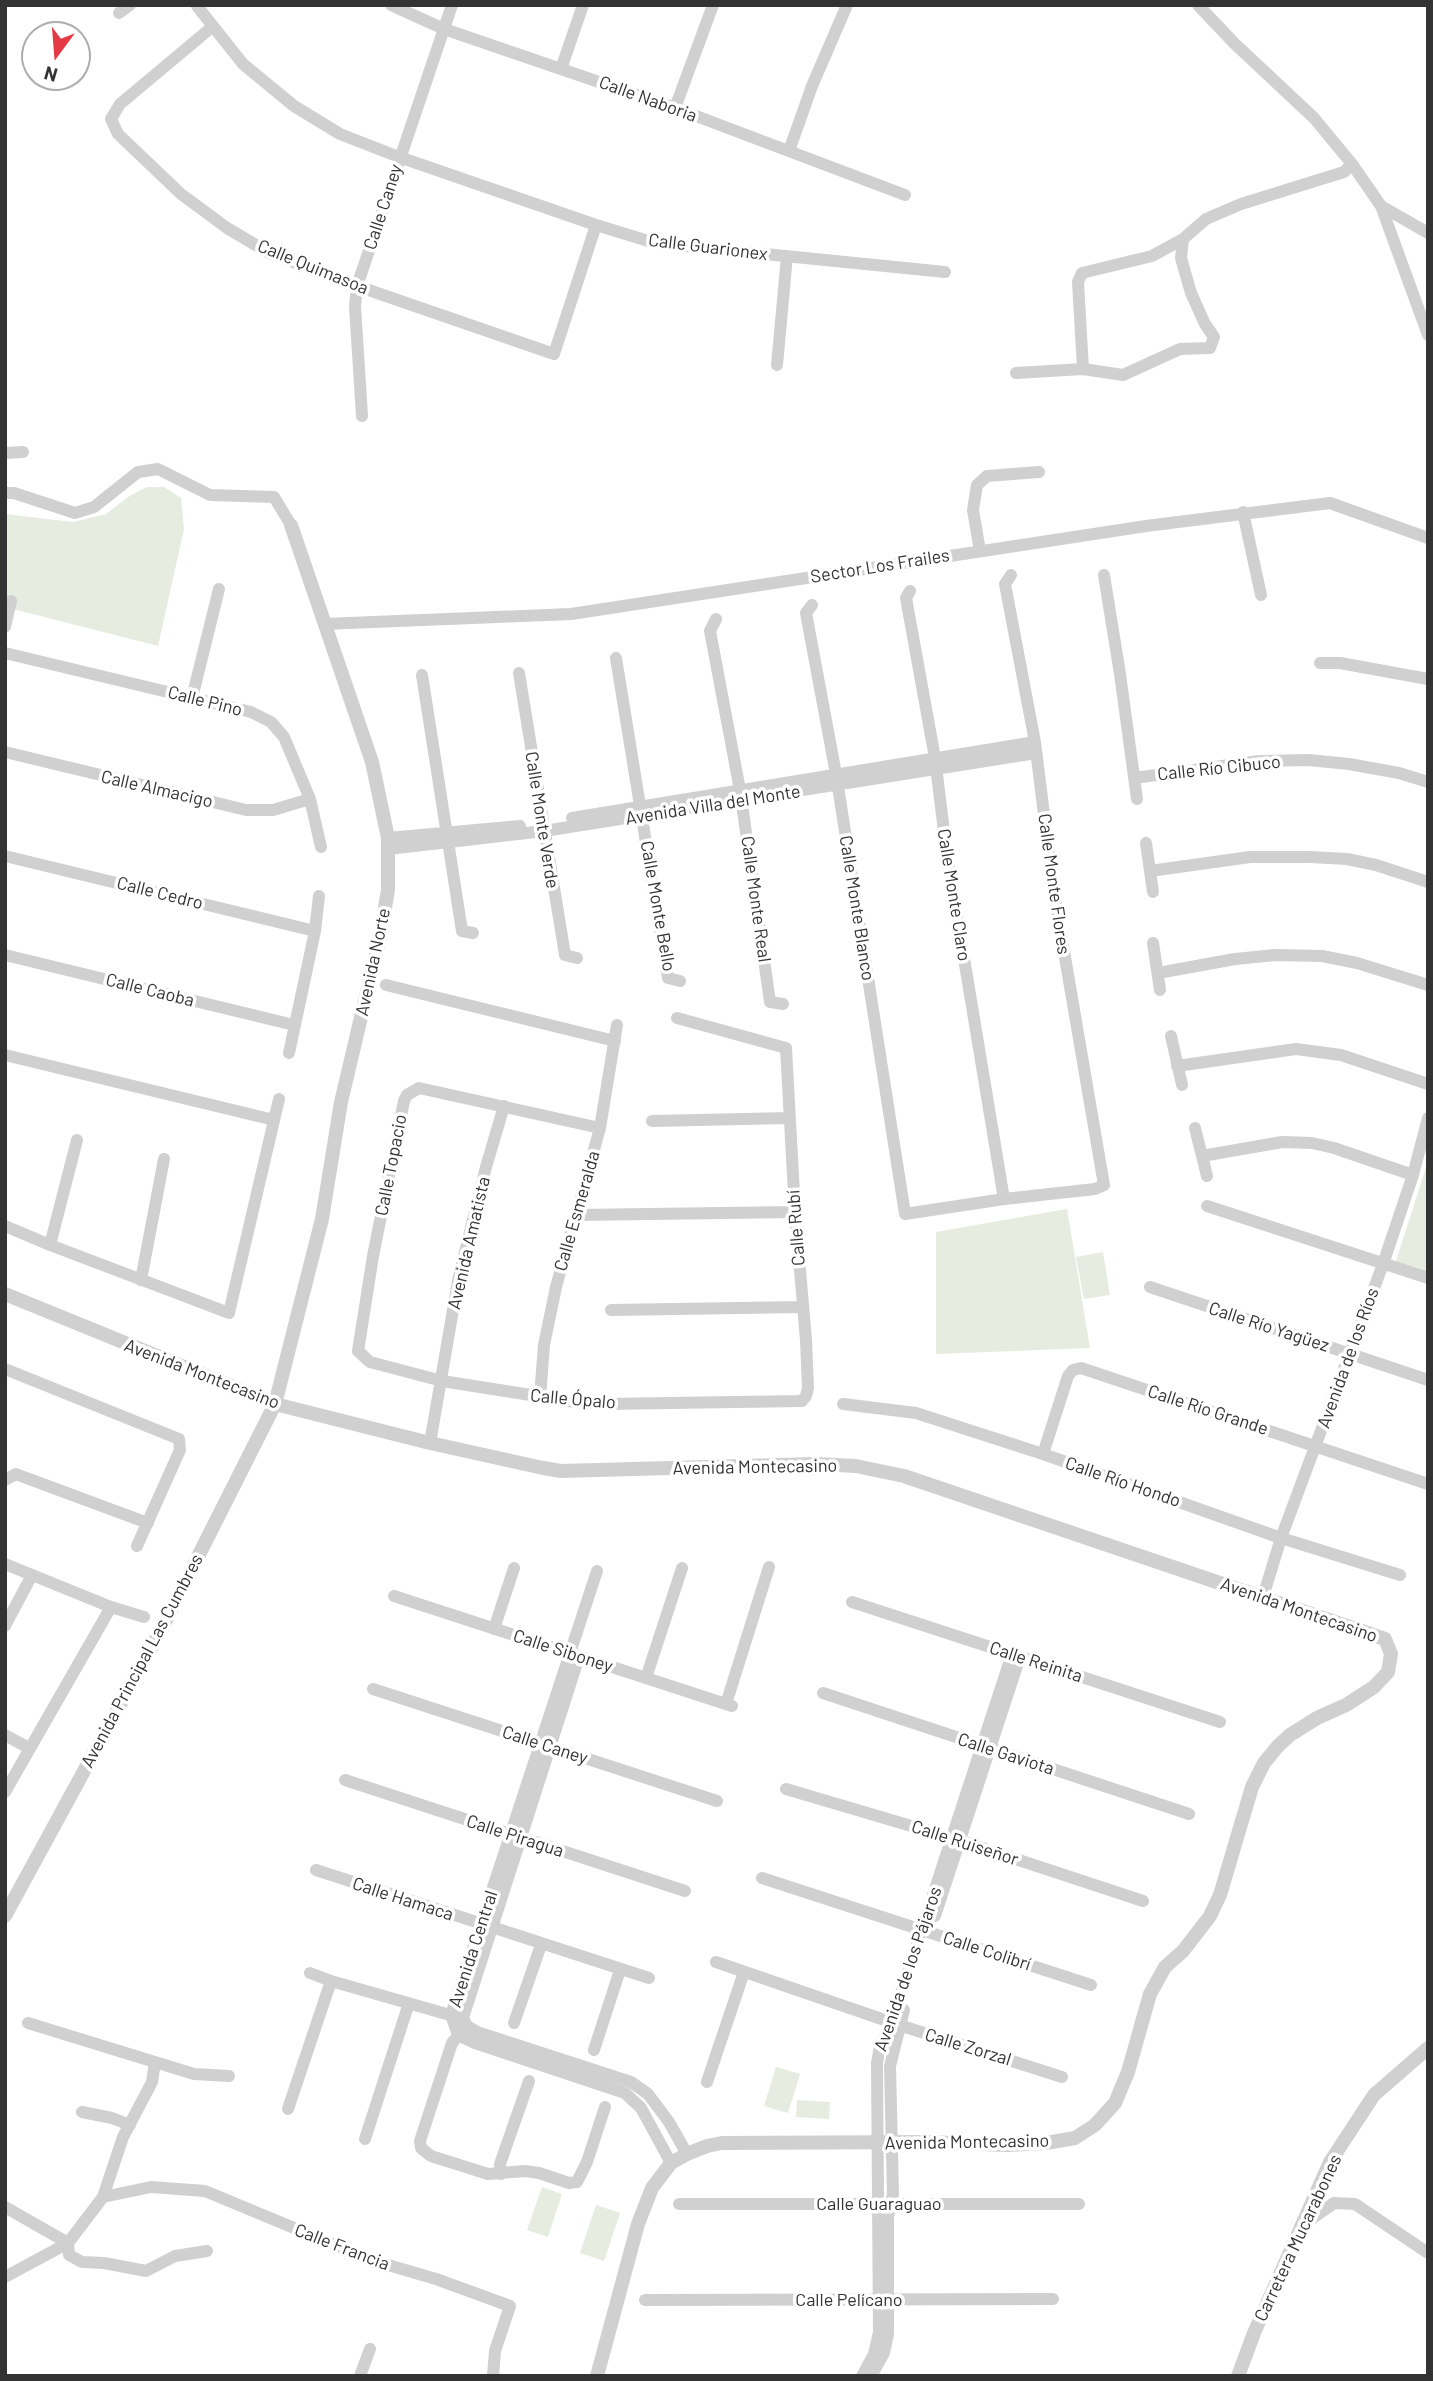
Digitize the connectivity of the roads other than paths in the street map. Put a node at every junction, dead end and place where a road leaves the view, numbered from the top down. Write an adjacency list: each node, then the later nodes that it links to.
1 (130, 5): 9 (street)
2 (391, 5): 11 (street, Calle Naboria)
3 (452, 5): 11 (street, Calle Caney)
4 (583, 5): 12 (street)
5 (713, 5): 13 (street)
6 (847, 5): 14 (street)
7 (1198, 5): 16 (street)
8 (197, 6): 10 (street, Calle Guarionex)
9 (118, 13)
10 (212, 27): 15 (street, Calle Guarionex); 24 (street, Calle Quimasoa)
11 (444, 29): 12 (street, Calle Naboria); 15 (street, Calle Caney)
12 (561, 69): 13 (street, Calle Naboria)
13 (675, 108): 14 (street, Calle Naboria)
14 (789, 152): 17 (street, Calle Naboria)
15 (399, 157): 19 (street, Calle Guarionex); 24 (street, Calle Caney)
16 (1352, 164): 18 (street); 21 (street)
17 (905, 195)
18 (1381, 206): 20 (street); 25 (street)
19 (596, 225): 22 (street, Calle Guarionex); 24 (street, Calle Quimasoa)
20 (1428, 233)
21 (1183, 239): 27 (street); 27 (street)
22 (787, 256): 23 (street, Calle Guarionex); 26 (street)
23 (945, 272)
24 (357, 286): 29 (street, Calle Caney)
25 (1428, 335)
26 (777, 365)
27 (1083, 369): 28 (street)
28 (1016, 373)
29 (362, 416)
30 (23, 452): 31 (street)
31 (5, 453)
32 (1040, 472): 37 (street)
33 (5, 493): 35 (street)
34 (1243, 512): 36 (street, Sector Los Frailes); 37 (street, Sector Los Frailes); 42 (street)
35 (291, 525): 46 (street, Avenida Norte)
36 (1428, 538)
37 (980, 551): 46 (street, Sector Los Frailes)
38 (1011, 575): 55 (street, Calle Monte Flores)
39 (1104, 575): 58 (street)
40 (219, 589): 54 (street)
41 (909, 591): 57 (street, Calle Monte Claro)
42 (1261, 595)
43 (11, 601): 47 (street)
44 (812, 605): 59 (street, Calle Monte Blanco)
45 (716, 619): 61 (street, Calle Monte Real)
46 (324, 624): 68 (street, Avenida Norte)
47 (5, 627)
48 (5, 653): 54 (street, Calle Pino)
49 (616, 658): 64 (street, Calle Monte Bello)
50 (1320, 663): 53 (street)
51 (519, 673): 65 (street, Calle Monte Verde)
52 (422, 675): 66 (street)
53 (1428, 679)
54 (192, 698): 62 (street, Calle Pino)
55 (1035, 748): 57 (street, Avenida Villa del Monte); 109 (street, Calle Monte Flores)
56 (5, 752): 62 (street, Calle Almacigo)
57 (936, 764): 59 (street, Avenida Villa del Monte); 109 (street, Calle Monte Claro)
58 (1134, 778): 60 (street, Calle Río Cibuco); 63 (street)
59 (837, 780): 61 (street, Avenida Villa del Monte); 109 (street, Calle Monte Blanco)
60 (1428, 782)
61 (741, 795): 64 (street, Avenida Villa del Monte); 85 (street, Calle Monte Real)
62 (310, 799): 69 (street, Calle Pino)
63 (1137, 799)
64 (641, 812): 65 (street, Avenida Villa del Monte); 81 (street, Calle Monte Bello)
65 (543, 827): 66 (street, Avenida Villa del Monte); 79 (street, Calle Monte Verde)
66 (448, 838): 68 (street, Avenida Villa del Monte); 76 (street)
67 (1146, 843): 71 (street)
68 (388, 844): 129 (street, Avenida Norte)
69 (321, 847)
70 (5, 856): 75 (street, Calle Cedro)
71 (1150, 871): 72 (street); 73 (street)
72 (1428, 882)
73 (1153, 892)
74 (319, 896): 75 (street)
75 (315, 931): 87 (street)
76 (473, 933)
77 (1153, 943): 80 (street)
78 (5, 955): 87 (street, Calle Caoba)
79 (577, 958)
80 (1158, 973): 83 (street); 84 (street)
81 (680, 981)
82 (386, 985): 90 (street)
83 (1428, 985)
84 (1160, 990)
85 (783, 1004)
86 (677, 1018): 98 (street, Calle Rubí)
87 (295, 1025): 91 (street)
88 (617, 1025): 90 (street, Calle Esmeralda)
89 (1171, 1036): 93 (street)
90 (615, 1041): 102 (street, Calle Esmeralda)
91 (289, 1053)
92 (5, 1055): 100 (street)
93 (1177, 1066): 94 (street); 95 (street)
94 (1428, 1084)
95 (1182, 1085)
96 (279, 1099): 100 (street)
97 (504, 1106): 102 (street, Calle Topacio); 122 (street, Calle Topacio); 126 (street, Avenida Amatista)
98 (789, 1118): 101 (street); 111 (street, Calle Rubí)
99 (1428, 1118): 107 (street, Avenida de los Ríos)
100 (274, 1120): 117 (street)
101 (652, 1121)
102 (600, 1128): 112 (street, Calle Esmeralda)
103 (1195, 1128): 105 (street)
104 (77, 1140): 114 (street)
105 (1202, 1156): 107 (street); 108 (street)
106 (164, 1159): 117 (street)
107 (1413, 1175): 115 (street, Avenida de los Ríos)
108 (1207, 1176)
109 (1004, 1199)
110 (1207, 1206): 115 (street)
111 (795, 1212): 112 (street); 120 (street, Calle Rubí)
112 (577, 1215): 127 (street, Calle Esmeralda)
113 (5, 1226): 114 (street)
114 (50, 1245): 117 (street)
115 (1382, 1264): 116 (street); 123 (street, Avenida de los Ríos)
116 (1428, 1278)
117 (141, 1280)
118 (1150, 1287): 123 (street, Calle Río Yagüez)
119 (5, 1294): 129 (street, Avenida Montecasino)
120 (802, 1307): 121 (street); 128 (street, Calle Rubí)
121 (611, 1310)
122 (358, 1351): 126 (street, Calle Ópalo)
123 (1350, 1353): 125 (street, Calle Río Yagüez); 132 (street, Avenida de los Ríos)
124 (5, 1369): 136 (street)
125 (1428, 1380)
126 (442, 1381): 127 (street, Calle Ópalo); 131 (street, Avenida Amatista)
127 (540, 1397): 128 (street, Calle Ópalo)
128 (796, 1402)
129 (275, 1404): 131 (street, Avenida Montecasino); 174 (street, Avenida Principal Las Cumbres)
130 (843, 1404): 133 (street, Calle Río Hondo)
131 (430, 1443): 147 (street, Avenida Montecasino)
132 (1315, 1445): 133 (street, Calle Río Grande); 135 (street, Calle Río Grande); 137 (street, Avenida de los Ríos)
133 (1043, 1454): 137 (street, Calle Río Hondo)
134 (5, 1480): 136 (street)
135 (1428, 1484)
136 (148, 1523): 138 (street)
137 (1281, 1538): 145 (street, Calle Río Hondo); 147 (street, Avenida de los Ríos)
138 (137, 1546)
139 (5, 1564): 144 (street)
140 (769, 1567): 155 (street, Calle Siboney)
141 (514, 1568): 152 (street)
142 (682, 1568): 155 (street)
143 (597, 1572): 153 (street, Avenida Central)
144 (32, 1575): 149 (street); 151 (street)
145 (1400, 1576)
146 (394, 1596): 152 (street, Calle Siboney)
147 (1263, 1597): 203 (street, Avenida Montecasino)
148 (852, 1602): 154 (street, Calle Reinita)
149 (111, 1606): 150 (street); 162 (street)
150 (144, 1617)
151 (5, 1626)
152 (494, 1629): 153 (street, Calle Siboney)
153 (575, 1655): 155 (street, Calle Siboney); 160 (street, Avenida Central)
154 (1016, 1656): 158 (street, Calle Reinita); 161 (street, Avenida de los Pájaros)
155 (646, 1678)
156 (373, 1689): 160 (street, Calle Caney)
157 (823, 1693): 161 (street, Calle Gaviota)
158 (1220, 1722)
159 (5, 1735): 162 (street)
160 (545, 1746): 166 (street, Calle Caney); 168 (street, Avenida Central)
161 (986, 1747): 167 (street, Calle Gaviota); 169 (street, Avenida de los Pájaros)
162 (29, 1748): 165 (street)
163 (345, 1780): 168 (street, Calle Piragua)
164 (786, 1789): 169 (street, Calle Ruiseñor)
165 (5, 1792)
166 (717, 1801)
167 (1189, 1814)
168 (515, 1836): 172 (street, Calle Piragua); 175 (street, Avenida Central)
169 (956, 1840): 173 (street, Calle Ruiseñor); 176 (street, Avenida de los Pájaros)
170 (316, 1870): 175 (street, Calle Hamaca)
171 (762, 1878): 176 (street, Calle Colibrí)
172 (685, 1891)
173 (1143, 1901)
174 (5, 1916)
175 (486, 1926): 177 (street, Calle Hamaca); 187 (street, Avenida Central)
176 (926, 1931): 184 (street, Calle Colibrí); 189 (street, Avenida de los Pájaros)
177 (541, 1944): 179 (street, Calle Hamaca); 188 (street)
178 (716, 1962): 180 (street, Calle Zorzal)
179 (620, 1969): 182 (street, Calle Hamaca); 191 (street)
180 (744, 1972): 189 (street, Calle Zorzal); 197 (street)
181 (310, 1973): 183 (street)
182 (649, 1978)
183 (331, 1981): 185 (street); 199 (street)
184 (1091, 1985)
185 (409, 2003): 187 (street); 202 (street)
186 (28, 2023): 192 (street)
187 (460, 2023): 193 (street, Avenida Central); 206 (street)
188 (514, 2023)
189 (895, 2024): 195 (street, Calle Zorzal); 203 (street, Avenida de los Pájaros)
190 (1428, 2048): 212 (street, Carretera Mucarabones)
191 (594, 2050)
192 (155, 2062): 194 (street); 201 (street)
193 (580, 2071): 204 (street, Avenida Central); 205 (street, Avenida Central)
194 (229, 2076)
195 (1062, 2077)
196 (529, 2081): 206 (street)
197 (707, 2082)
198 (605, 2107): 206 (street)
199 (288, 2109)
200 (82, 2112): 201 (street)
201 (130, 2125): 207 (street)
202 (365, 2140)
203 (885, 2143): 204 (street, Avenida Montecasino); 209 (street, Avenida de los Pájaros)
204 (687, 2154): 205 (street, Avenida Montecasino)
205 (671, 2163): 223 (street, Avenida Montecasino)
206 (501, 2174)
207 (103, 2197): 213 (street); 222 (street, Calle Francia)
208 (680, 2204): 209 (street, Calle Guaraguao)
209 (885, 2204): 210 (street, Calle Guaraguao); 219 (street, Avenida de los Pájaros)
210 (1079, 2204)
211 (5, 2207): 213 (street)
212 (1299, 2228): 215 (street); 226 (street, Carretera Mucarabones)
213 (68, 2243): 214 (street); 216 (street)
214 (207, 2251)
215 (1428, 2253)
216 (5, 2277)
217 (1053, 2299): 219 (street, Calle Pelícano)
218 (645, 2300): 219 (street, Calle Pelícano)
219 (884, 2300): 224 (street, Avenida de los Pájaros); 225 (street, Avenida de los Pájaros)
220 (370, 2349): 221 (street)
221 (360, 2376)
222 (493, 2376)
223 (597, 2376)
224 (862, 2376)
225 (871, 2376)
226 (1238, 2376)

